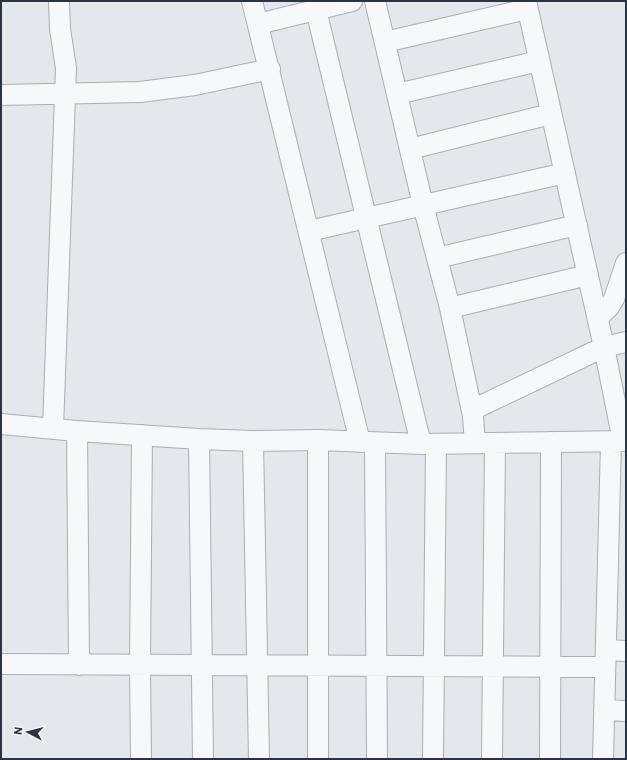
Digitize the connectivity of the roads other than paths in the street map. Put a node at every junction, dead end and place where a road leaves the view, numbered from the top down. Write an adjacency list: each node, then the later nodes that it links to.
1 (59, 1): 11 (street)
2 (252, 1): 7 (street)
3 (352, 1): 6 (street)
4 (375, 1): 8 (street)
5 (526, 5): 8 (street); 9 (street)
6 (316, 10): 7 (street); 18 (street)
7 (258, 24): 10 (street)
8 (385, 42): 12 (street)
9 (539, 61): 12 (street); 14 (street)
10 (270, 69): 11 (street); 20 (street)
11 (64, 94): 13 (street); 30 (street)
12 (397, 94): 15 (street)
13 (1, 95)
14 (551, 114): 15 (street); 16 (street)
15 (410, 149): 17 (street)
16 (565, 173): 17 (street); 19 (street)
17 (423, 205): 18 (street); 21 (street)
18 (367, 218): 20 (street); 40 (street)
19 (577, 225): 21 (street); 23 (street)
20 (309, 231): 38 (street)
21 (437, 258): 24 (street)
22 (626, 263): 25 (street)
23 (588, 275): 24 (street); 25 (street)
24 (450, 308): 28 (street)
25 (598, 317): 27 (street)
26 (626, 342): 27 (street)
27 (604, 346): 28 (street); 36 (street)
28 (472, 410): 41 (street)
29 (1, 424): 30 (street)
30 (53, 429): 31 (street)
31 (77, 431): 32 (street); 46 (street)
32 (142, 435): 33 (street); 47 (street)
33 (199, 439): 35 (street); 48 (street)
34 (318, 440): 35 (street); 38 (street); 50 (street)
35 (253, 441): 49 (street)
36 (620, 441): 37 (street); 42 (street)
37 (551, 442): 39 (street); 54 (street)
38 (367, 443): 40 (street); 51 (street)
39 (495, 443): 41 (street); 53 (street)
40 (429, 444): 41 (street); 52 (street)
41 (475, 444)
42 (617, 530): 44 (street)
43 (626, 651): 44 (street)
44 (606, 659): 54 (street); 55 (street)
45 (1, 664): 46 (street)
46 (79, 664): 47 (street)
47 (140, 665): 48 (street); 57 (street)
48 (202, 665): 49 (street); 58 (street)
49 (257, 665): 50 (street); 59 (street)
50 (318, 666): 51 (street); 60 (street)
51 (376, 666): 52 (street); 61 (street)
52 (433, 666): 53 (street); 62 (street)
53 (493, 667): 54 (street); 63 (street)
54 (550, 667): 64 (street)
55 (604, 710): 56 (street); 65 (street)
56 (626, 711)
57 (141, 759)
58 (203, 759)
59 (259, 759)
60 (318, 759)
61 (377, 759)
62 (433, 759)
63 (492, 759)
64 (550, 759)
65 (603, 759)

